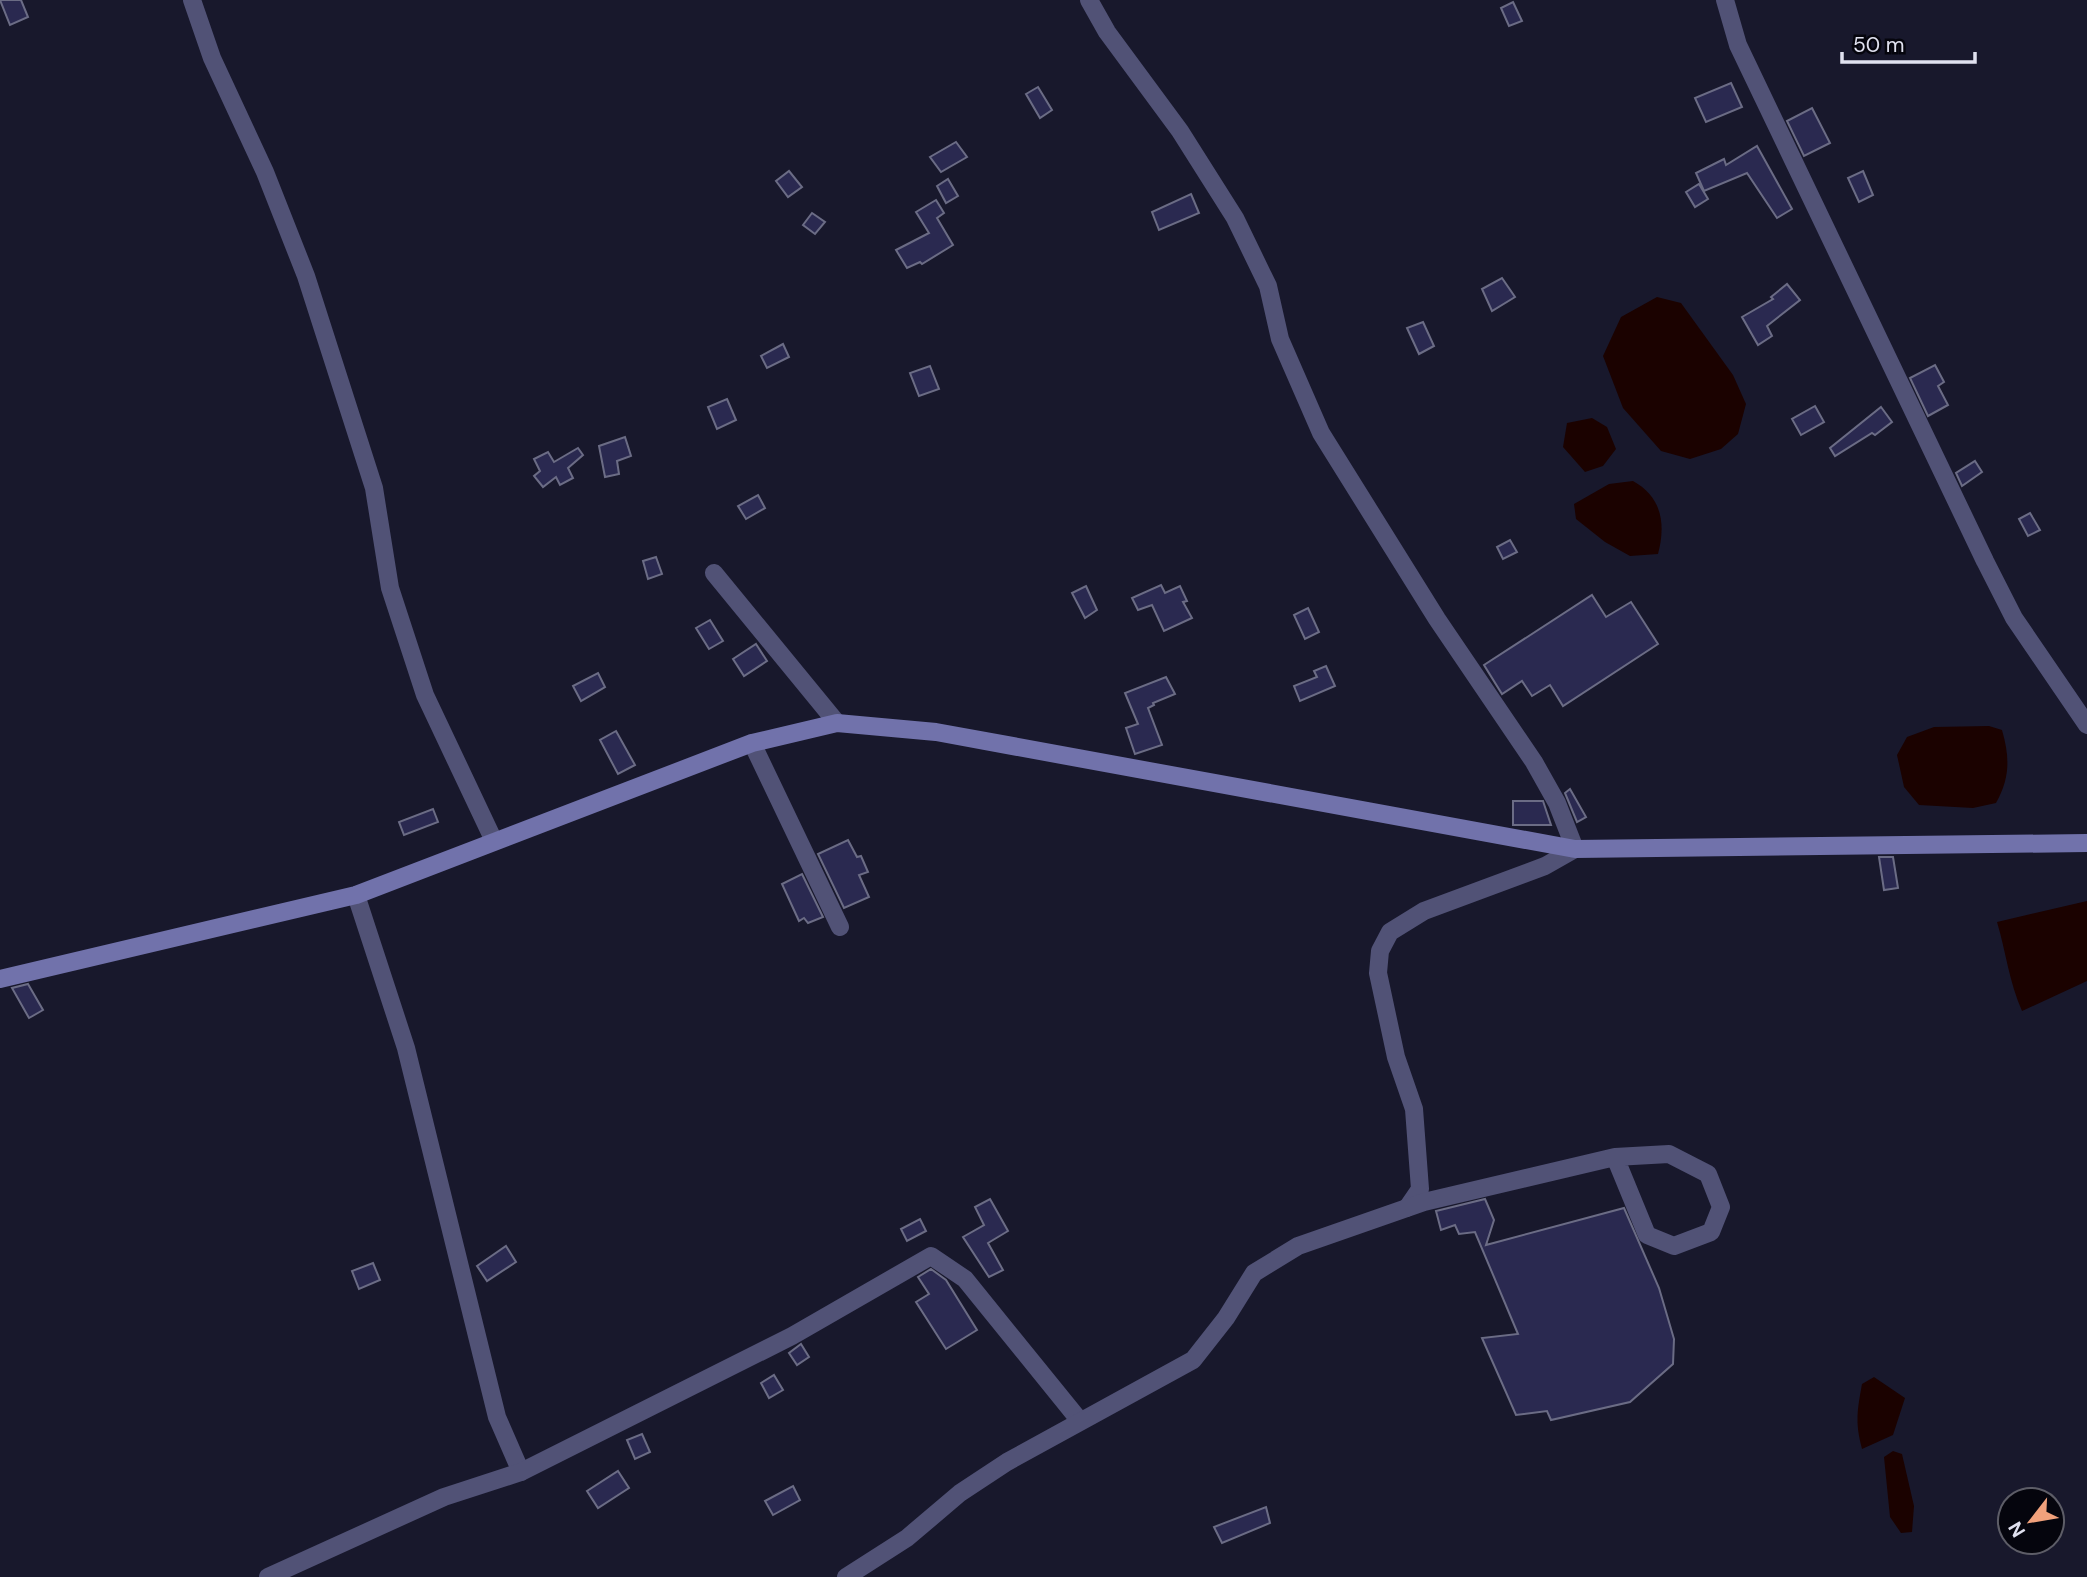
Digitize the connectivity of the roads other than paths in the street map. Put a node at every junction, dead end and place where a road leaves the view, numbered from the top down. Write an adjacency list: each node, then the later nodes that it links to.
1 (192, 0): 8 (street)
2 (1089, 0): 10 (street)
3 (1725, 0): 6 (street)
4 (714, 573): 5 (street)
5 (837, 723): 7 (main road); 10 (main road)
6 (2087, 725)
7 (752, 743): 8 (main road); 12 (street)
8 (494, 841): 11 (main road)
9 (2087, 843): 10 (main road)
10 (1575, 849): 15 (street)
11 (356, 895): 13 (main road); 17 (street)
12 (840, 927)
13 (0, 979)
14 (1615, 1157): 14 (street); 15 (street)
15 (1407, 1208): 16 (street)
16 (1080, 1421): 17 (street); 19 (street)
17 (521, 1472): 18 (street)
18 (268, 1577)
19 (846, 1577)

